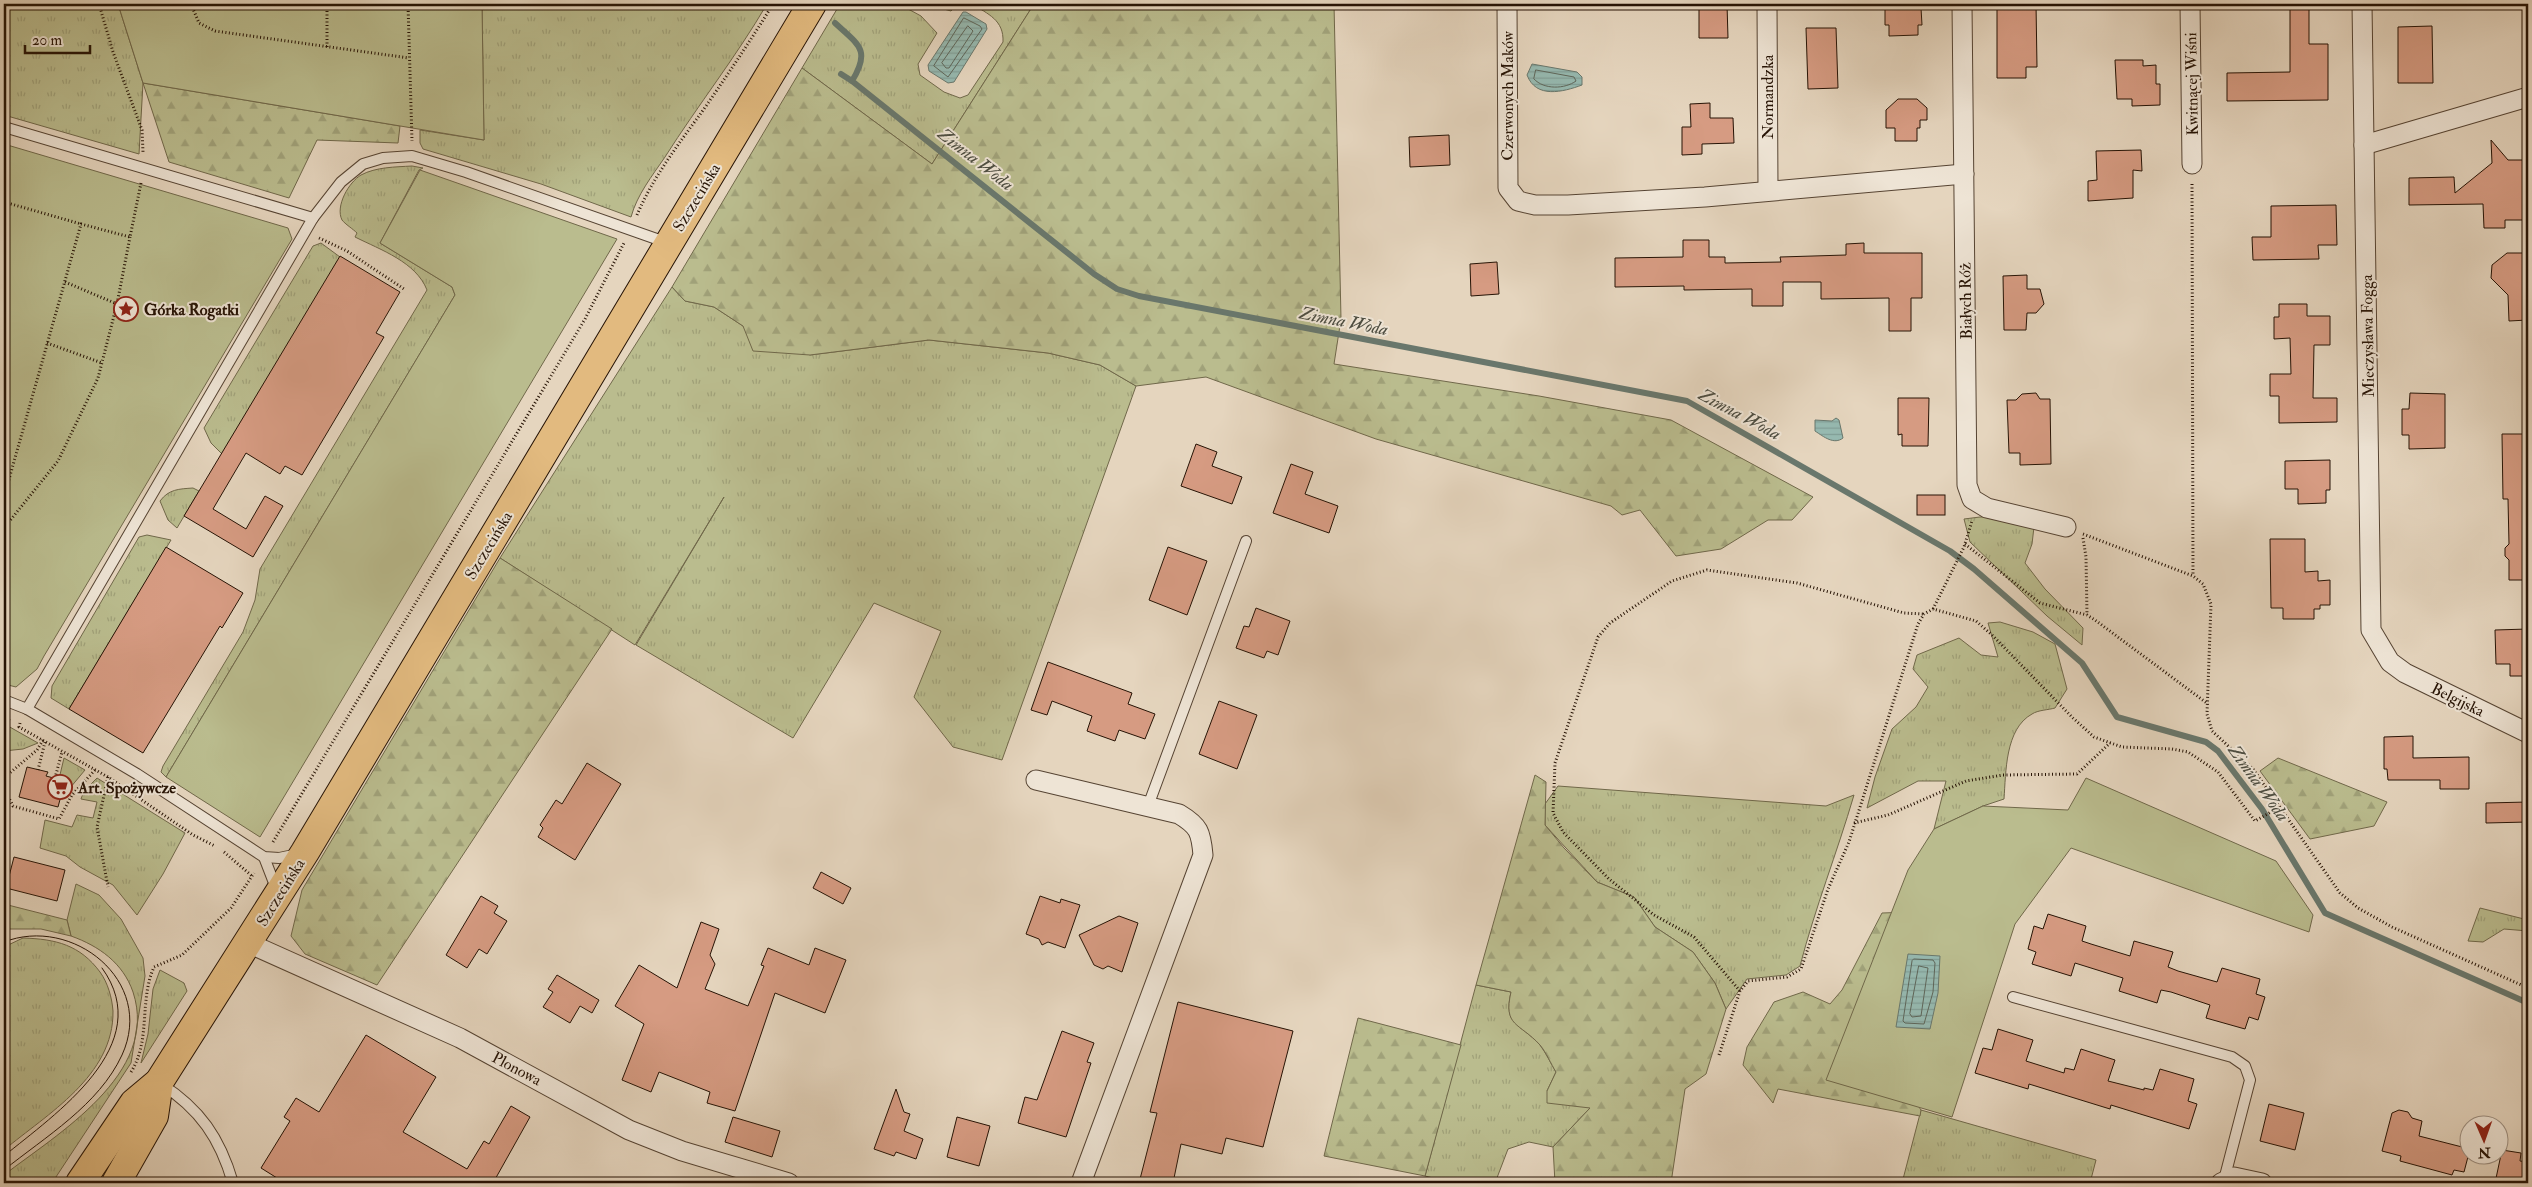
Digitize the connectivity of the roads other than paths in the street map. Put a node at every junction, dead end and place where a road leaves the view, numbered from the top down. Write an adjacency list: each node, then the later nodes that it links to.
1 (812, 4): 14 (main road, Szczecińska)
2 (1507, 4): 12 (street, Czerwonych Maków)
3 (1767, 4): 12 (street, Normandzka)
4 (1962, 4): 11 (street, Białych Róż)
5 (2190, 4): 10 (street, Kwitnącej Wiśni)
6 (2362, 4): 9 (street, Mieczysława Fogga)
7 (2528, 97): 9 (street)
8 (4, 126): 13 (lane)
9 (2364, 145): 17 (street, Mieczysława Fogga)
10 (2192, 164)
11 (1964, 174): 12 (street); 15 (street, Białych Róż)
12 (1768, 190)
13 (313, 218): 14 (lane); 19 (lane)
14 (668, 243): 23 (main road, Szczecińska)
15 (2074, 531)
16 (1246, 541): 22 (lane)
17 (2390, 662): 20 (street, Belgijska)
18 (4, 700): 19 (lane)
19 (27, 709): 24 (lane)
20 (2528, 733)
21 (1036, 780): 22 (street)
22 (1148, 806): 34 (street)
23 (305, 852): 24 (lane); 25 (main road, Szczecińska)
24 (264, 857): 25 (lane)
25 (278, 896): 26 (main road, Szczecińska)
26 (248, 943): 28 (main road, Szczecińska); 33 (street, Plonowa)
27 (2013, 997): 29 (lane)
28 (159, 1082): 30 (main road, Szczecińska); 31 (main road, Szczecińska); 32 (lane)
29 (2226, 1180): 35 (street)
30 (80, 1183)
31 (116, 1183)
32 (233, 1183)
33 (789, 1183)
34 (1081, 1183)
35 (2262, 1183)

